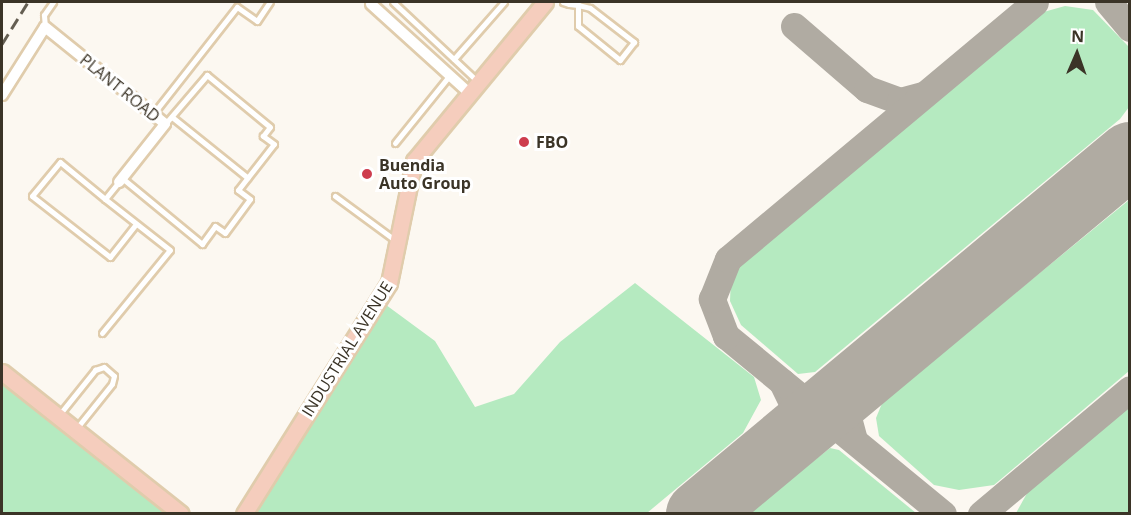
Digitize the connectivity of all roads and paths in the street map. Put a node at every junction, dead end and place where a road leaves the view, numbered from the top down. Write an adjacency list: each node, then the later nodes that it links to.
1 (53, 2): 9 (lane)
2 (270, 2): 14 (lane)
3 (393, 2): 10 (lane)
4 (504, 2): 10 (lane)
5 (545, 2): 12 (street, INDUSTRIAL AVENUE)
6 (563, 2): 7 (lane)
7 (577, 3): 7 (lane)
8 (371, 4): 11 (street)
9 (45, 27): 13 (street); 14 (street, PLANT ROAD)
10 (454, 59): 12 (lane)
11 (449, 76): 12 (street); 16 (lane)
12 (473, 88): 22 (street, INDUSTRIAL AVENUE)
13 (2, 95)
14 (152, 114): 15 (street, PLANT ROAD)
15 (168, 121): 17 (lane); 17 (lane); 18 (street, PLANT ROAD)
16 (395, 143)
17 (248, 178): 18 (lane)
18 (121, 180): 20 (lane)
19 (335, 196): 22 (lane)
20 (105, 199): 21 (lane); 21 (lane)
21 (136, 224): 23 (lane)
22 (400, 243): 28 (street, INDUSTRIAL AVENUE)
23 (102, 333)
24 (2, 372): 25 (street)
25 (58, 416): 26 (street); 26 (lane)
26 (75, 430): 27 (street)
27 (181, 513)
28 (244, 513)

